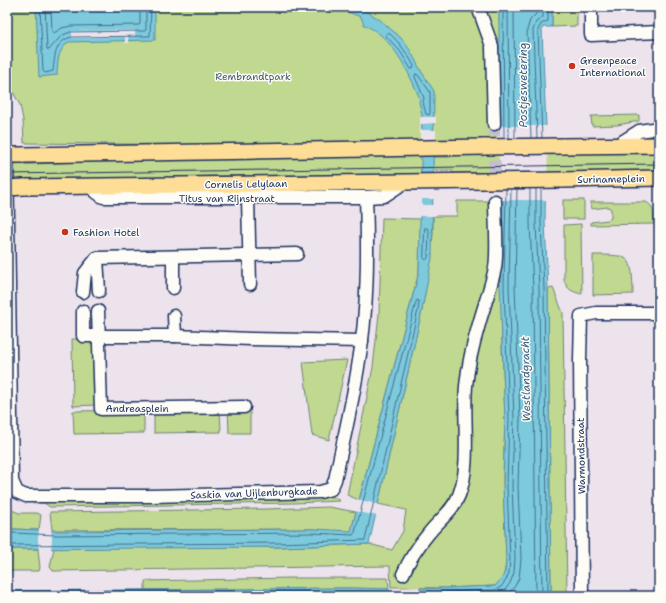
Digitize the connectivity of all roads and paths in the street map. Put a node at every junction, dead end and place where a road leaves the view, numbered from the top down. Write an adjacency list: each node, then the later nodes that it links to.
1 (478, 7): 4 (street)
2 (591, 7): 3 (street)
3 (659, 32)
4 (494, 124)
5 (659, 128): 7 (street)
6 (659, 145): 7 (main road)
7 (617, 146): 8 (main road, bridge)
8 (7, 154): 9 (street)
9 (7, 172): 34 (street)
10 (659, 178): 12 (main road, Surinameplein, bridge)
11 (407, 181): 12 (main road, Cornelis Lelylaan); 13 (main road, Cornelis Lelylaan); 15 (street)
12 (485, 181)
13 (92, 186): 14 (main road, Cornelis Lelylaan, bridge); 16 (street, Titus van Rijnstraat)
14 (7, 188)
15 (366, 197): 16 (street, Titus van Rijnstraat); 32 (street, Saskia van Uijlenburgkade)
16 (248, 198): 19 (street)
17 (495, 202): 35 (street)
18 (297, 254): 19 (street)
19 (250, 255): 20 (street); 22 (street)
20 (173, 257): 21 (street); 23 (street)
21 (97, 258): 24 (street); 25 (street)
22 (250, 284)
23 (173, 288)
24 (99, 291)
25 (83, 292)
26 (84, 311): 30 (street)
27 (98, 312): 30 (street, Andreasplein)
28 (659, 313): 36 (street, Warmondstraat)
29 (174, 316): 31 (street)
30 (99, 336): 31 (street); 33 (street, Andreasplein)
31 (175, 336): 32 (street)
32 (362, 341): 34 (street, Saskia van Uijlenburgkade)
33 (244, 407)
34 (10, 463)
35 (403, 574)
36 (582, 596)

